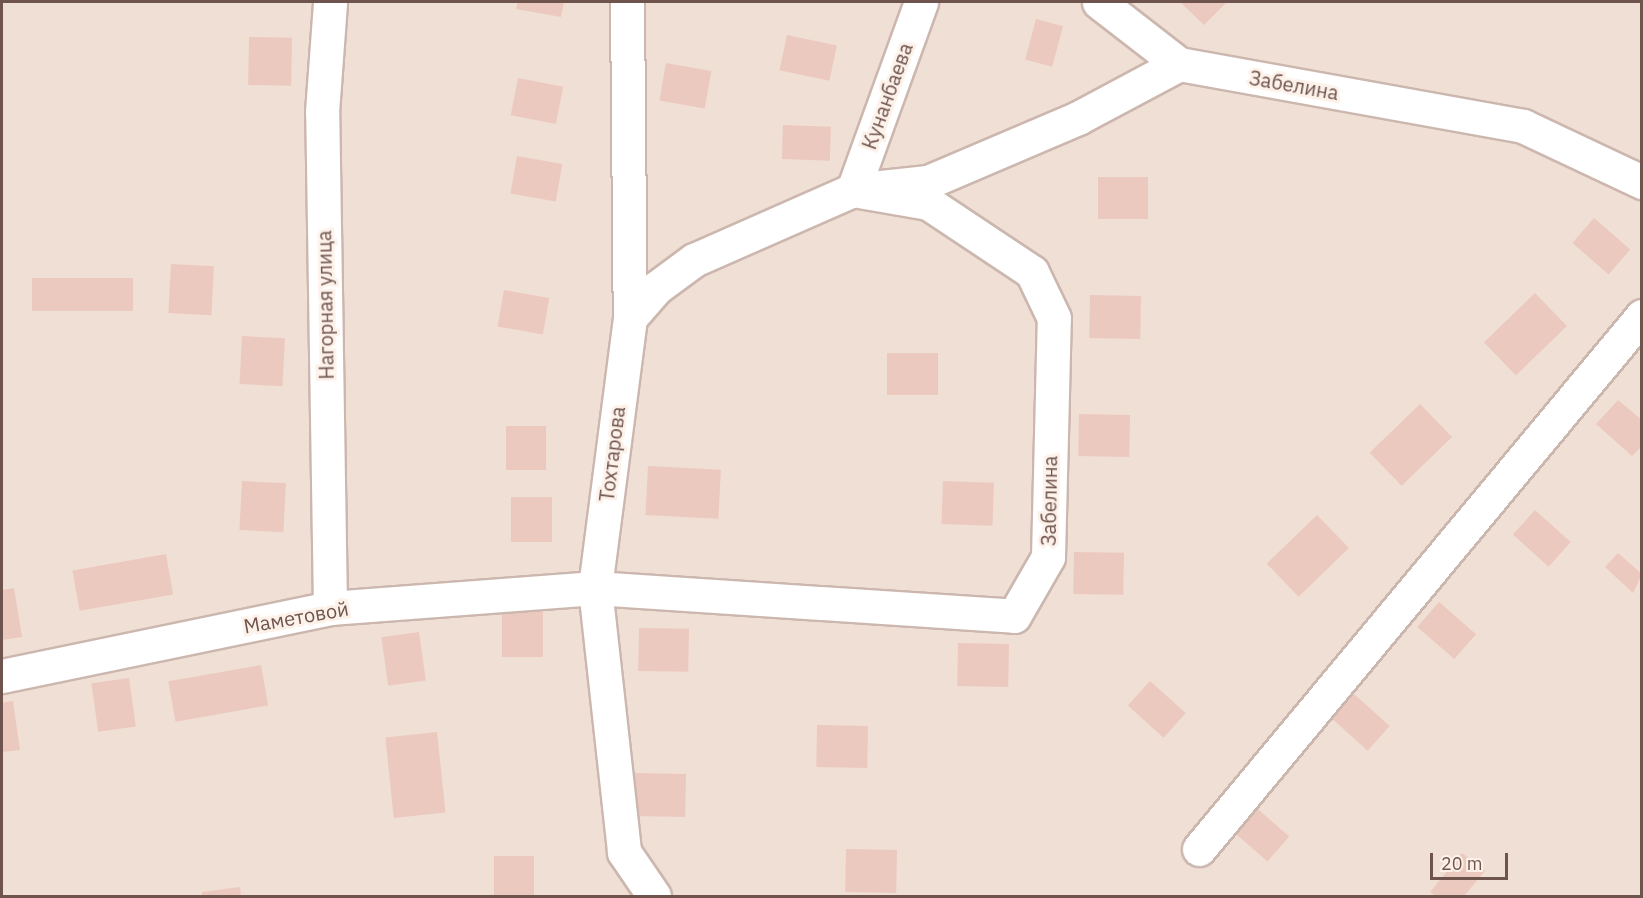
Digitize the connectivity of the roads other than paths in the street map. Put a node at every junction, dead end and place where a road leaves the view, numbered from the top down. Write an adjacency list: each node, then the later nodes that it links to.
1 (330, 2): 11 (street, Нагорная улица)
2 (627, 2): 9 (street, Тохтарова)
3 (921, 2): 7 (street, Кунанбаева)
4 (1099, 2): 5 (street)
5 (1179, 64): 6 (street, Забелина); 7 (street)
6 (1641, 182)
7 (853, 190): 9 (street); 10 (street, Забелина)
8 (1641, 316): 13 (street)
9 (630, 318): 10 (street, Тохтарова)
10 (595, 588): 11 (street, Маметовой); 14 (street, Тохтарова)
11 (330, 608): 12 (street, Маметовой)
12 (2, 676)
13 (1199, 849)
14 (654, 897)

